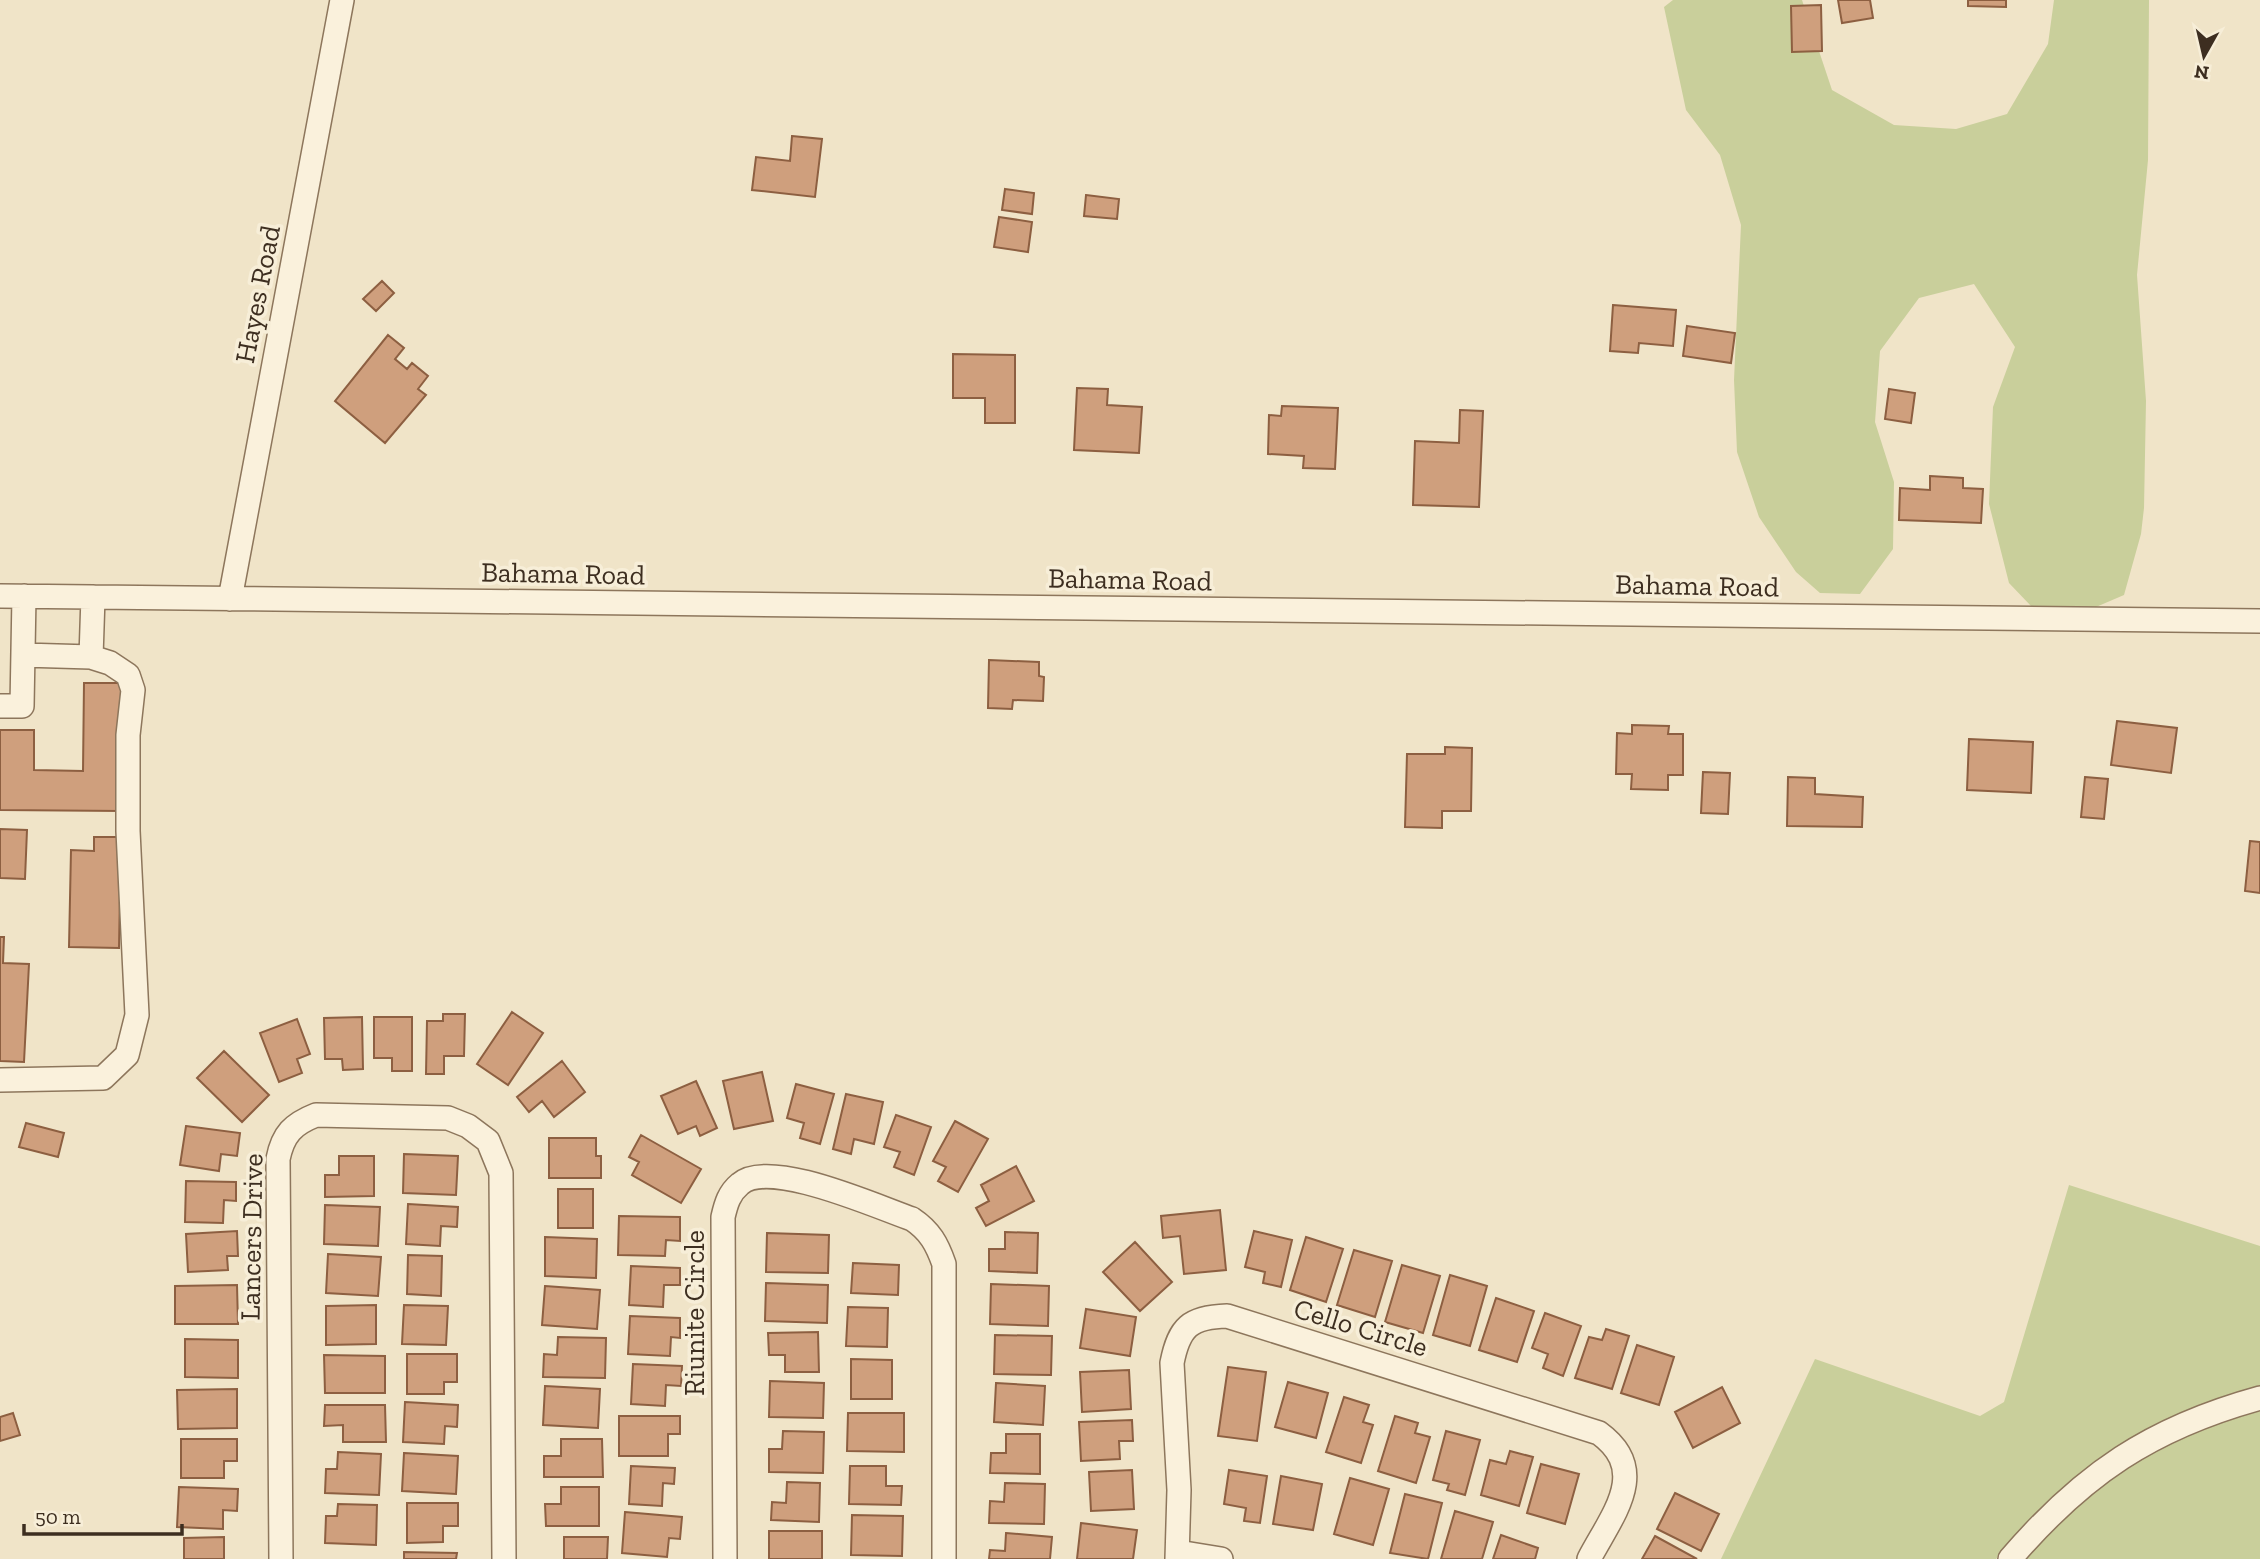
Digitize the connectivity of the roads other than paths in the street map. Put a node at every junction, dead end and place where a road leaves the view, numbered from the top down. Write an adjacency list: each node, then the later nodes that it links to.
1 (342, 0): 5 (street, Hayes Road)
2 (0, 596): 3 (street, Bahama Road)
3 (24, 596): 4 (street, Bahama Road); 7 (street)
4 (93, 597): 5 (street, Bahama Road); 8 (street)
5 (230, 599): 6 (street, Bahama Road)
6 (2260, 621)
7 (23, 655): 8 (street); 9 (street)
8 (90, 657): 10 (street)
9 (0, 706)
10 (0, 1080)
11 (2260, 1398): 19 (street)
12 (1178, 1556): 17 (street, Cello Circle); 18 (street, Cello Circle)
13 (282, 1559): 14 (street, Lancers Drive)
14 (504, 1559)
15 (725, 1559): 16 (street, Riunite Circle)
16 (944, 1559)
17 (1221, 1559)
18 (1589, 1559)
19 (2010, 1559)

